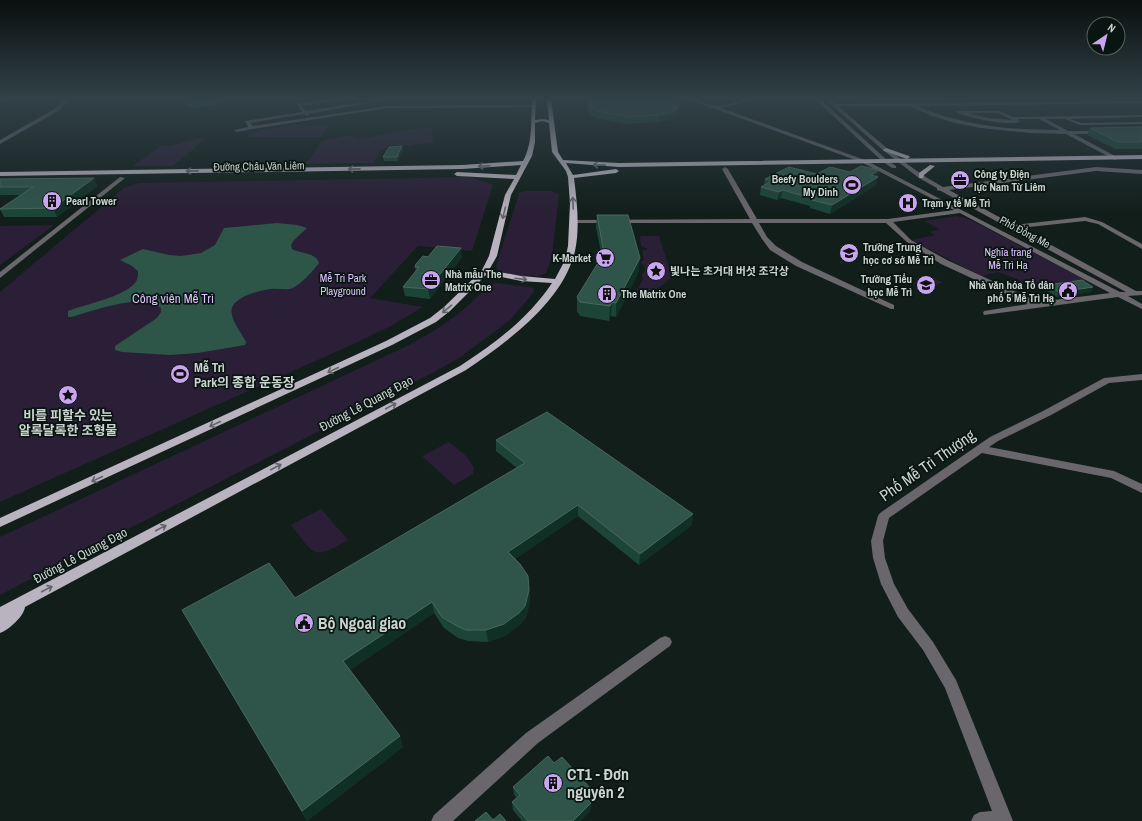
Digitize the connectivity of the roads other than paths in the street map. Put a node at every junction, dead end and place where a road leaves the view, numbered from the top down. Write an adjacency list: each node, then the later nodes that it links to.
1 (532, 137): 16 (main road)
2 (553, 137): 10 (main road)
3 (797, 137): 11 (street, Phố Đồng Me)
4 (859, 137): 12 (street)
5 (872, 137): 7 (street, Phố Đồng Me)
6 (1077, 137): 9 (street)
7 (886, 150): 13 (street, Phố Đồng Me); 14 (main road)
8 (1142, 157): 9 (main road)
9 (1115, 158): 14 (main road)
10 (560, 161): 20 (main road, one-way to 10); 28 (main road)
11 (863, 161): 12 (main road); 18 (street, Phố Đồng Me); 20 (main road)
12 (885, 161): 13 (main road); 19 (street)
13 (899, 161): 14 (main road); 17 (street, Phố Đồng Me)
14 (930, 163): 15 (main road); 17 (main road); 31 (main road)
15 (1142, 163)
16 (523, 164): 23 (main road, Đường Châu Văn Liêm, one-way to 23); 27 (main road)
17 (906, 166): 19 (main road); 31 (street, Phố Đồng Me)
18 (876, 167): 19 (main road); 21 (main road); 35 (street, Phố Đồng Me)
19 (894, 167)
20 (620, 168): 21 (main road); 28 (main road)
21 (725, 169): 37 (street)
22 (273, 170): 23 (main road, Đường Châu Văn Liêm, one-way to 22); 25 (main road, Đường Châu Văn Liêm, one-way to 25); 26 (main road)
23 (467, 170): 26 (main road, Đường Châu Văn Liêm); 27 (main road, Đường Châu Văn Liêm)
24 (1142, 172): 34 (street)
25 (0, 174)
26 (268, 176): 30 (main road, Đường Châu Văn Liêm)
27 (517, 177): 43 (main road, one-way to 43)
28 (571, 177): 39 (main road, Đường Lê Quang Đạo, one-way to 28)
29 (0, 178): 32 (main road)
30 (122, 178): 32 (main road, Đường Châu Văn Liêm); 44 (street)
31 (921, 178): 34 (street, Phố Đồng Me)
32 (60, 179): 33 (main road, Đường Châu Văn Liêm)
33 (41, 180)
34 (941, 189): 35 (street); 40 (street, Phố Đồng Me)
35 (923, 191): 36 (street, Phố Đồng Me)
36 (961, 211): 38 (street); 41 (street, Phố Đồng Me)
37 (756, 221): 38 (street); 39 (street); 50 (street)
38 (888, 221): 48 (street)
39 (574, 222): 45 (main road, Đường Lê Quang Đạo)
40 (1012, 227): 41 (street); 42 (street); 46 (street, Phố Đồng Me)
41 (995, 228): 47 (street, Phố Đồng Me)
42 (1142, 247)
43 (485, 271): 45 (main road, one-way to 45); 55 (main road, one-way to 55)
44 (0, 276)
45 (557, 281): 56 (main road, Đường Lê Quang Đạo, one-way to 45)
46 (1138, 293): 47 (street)
47 (1118, 294): 48 (street); 49 (street, Phố Đồng Me)
48 (1035, 304): 51 (street)
49 (1142, 306)
50 (891, 307)
51 (987, 313)
52 (1142, 377): 53 (street, Phố Mễ Trì Thượng)
53 (980, 449): 54 (street); 60 (street, Phố Mễ Trì Thượng)
54 (1142, 489)
55 (0, 523)
56 (32, 597): 57 (main road, Đường Lê Quang Đạo); 58 (main road)
57 (0, 614)
58 (0, 626)
59 (665, 642): 61 (street)
60 (1004, 820): 62 (street)
61 (440, 821)
62 (980, 821)

